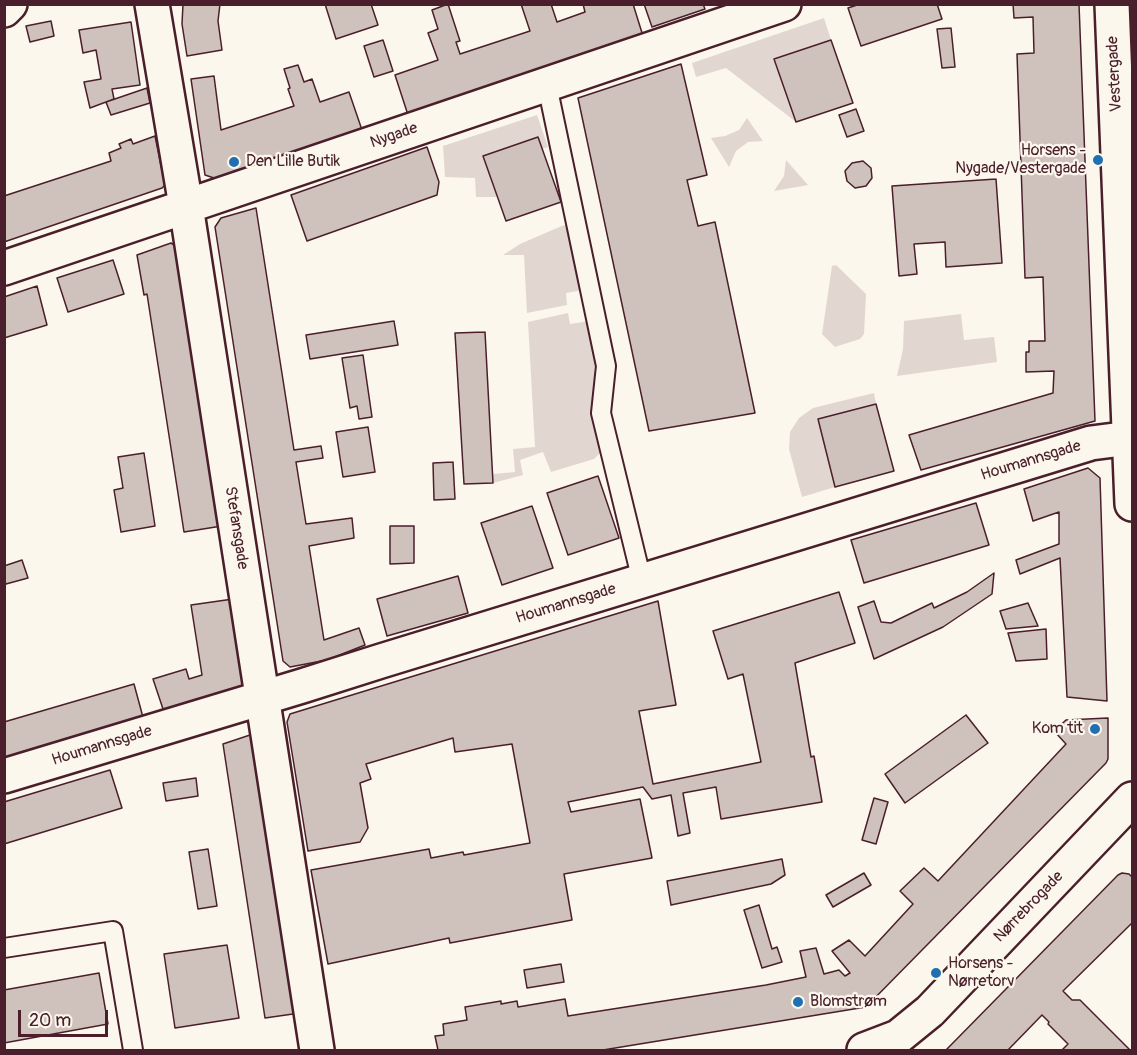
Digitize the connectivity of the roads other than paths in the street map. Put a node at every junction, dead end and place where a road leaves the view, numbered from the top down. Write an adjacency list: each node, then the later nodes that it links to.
1 (10, 4): 5 (street)
2 (784, 4): 6 (street, Nygade)
3 (1112, 4): 9 (street, Vestergade)
4 (149, 5): 7 (street, Stefansgade)
5 (4, 10)
6 (547, 84): 7 (street, Nygade); 11 (lane)
7 (186, 206): 8 (street, Nygade); 12 (street, Stefansgade)
8 (4, 268)
9 (1130, 438): 10 (street, Vestergade); 11 (street, Houmannsgade)
10 (1132, 504)
11 (642, 581): 12 (street, Houmannsgade)
12 (262, 699): 13 (street, Houmannsgade); 18 (street, Stefansgade)
13 (4, 776)
14 (1132, 800): 16 (street, Nørrebrogade)
15 (4, 948): 17 (lane)
16 (877, 1048)
17 (133, 1050)
18 (317, 1050)

